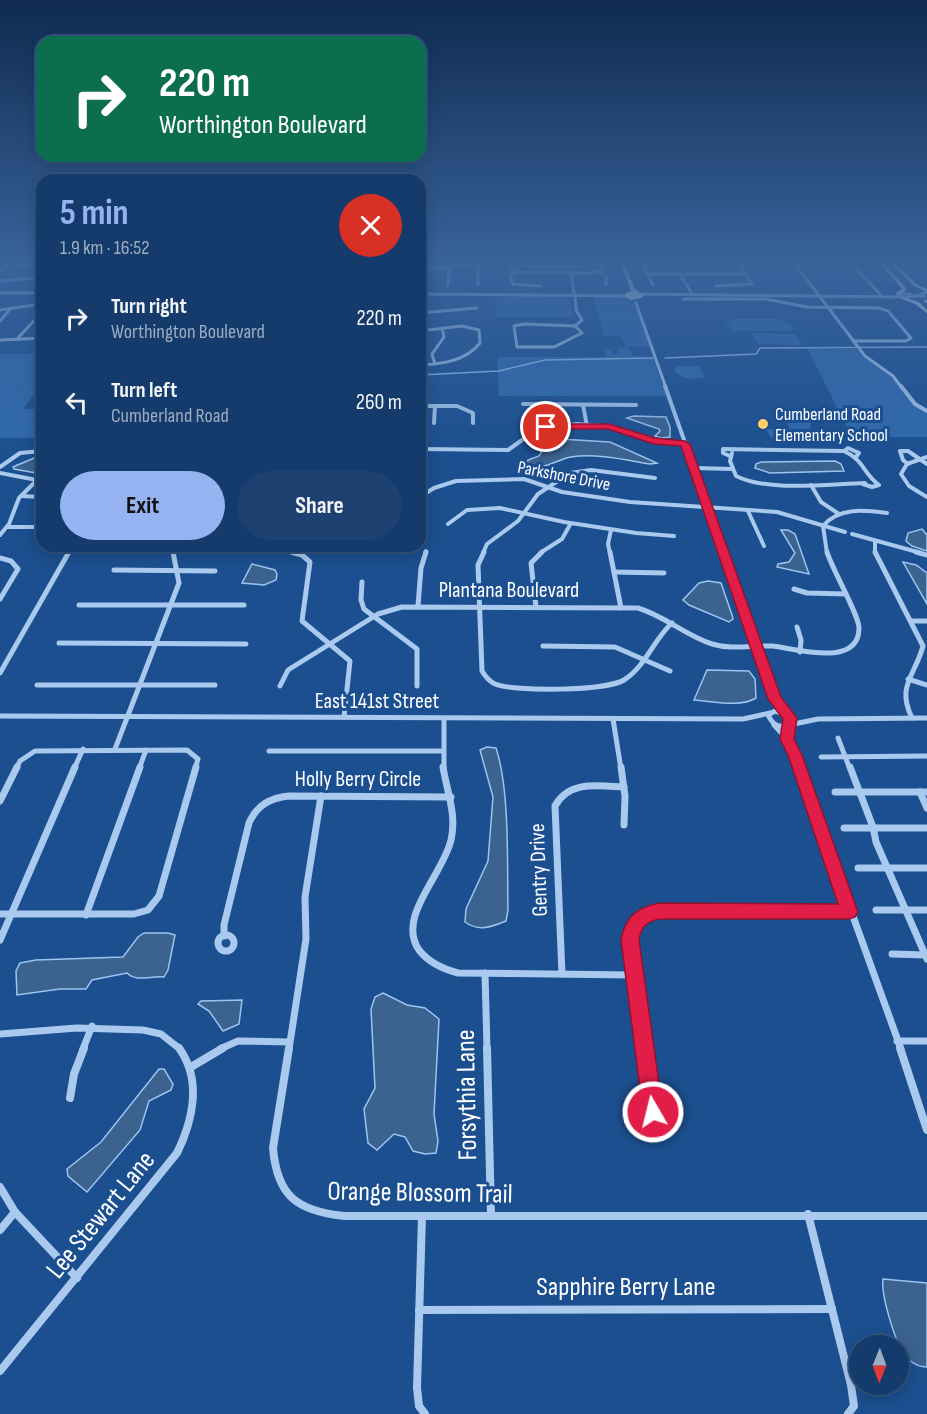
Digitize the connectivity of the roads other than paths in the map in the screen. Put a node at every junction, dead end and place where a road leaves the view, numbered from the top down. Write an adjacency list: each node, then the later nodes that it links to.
1 (29, 326): 10 (street)
2 (515, 326): 13 (street)
3 (575, 326): 13 (street)
4 (647, 326): 25 (street)
5 (844, 326): 12 (street)
6 (901, 326): 12 (street)
7 (442, 328): 8 (street); 14 (street); 14 (street)
8 (426, 330)
9 (36, 338): 10 (street)
10 (17, 339): 11 (street)
11 (0, 340)
12 (855, 340): 21 (street)
13 (517, 347)
14 (435, 364): 15 (street)
15 (426, 365)
16 (523, 405): 17 (street)
17 (583, 405): 18 (street); 24 (street)
18 (636, 405)
19 (426, 406): 20 (street)
20 (435, 406): 22 (street); 23 (street)
21 (927, 410)
22 (434, 423)
23 (473, 423)
24 (587, 426): 25 (street); 26 (street)
25 (685, 444): 35 (street)
26 (426, 449)
27 (738, 451): 29 (street); 29 (street); 39 (street)
28 (36, 452): 34 (street)
29 (730, 456): 36 (street)
30 (927, 457): 31 (street)
31 (919, 459): 32 (street); 32 (street); 33 (street)
32 (908, 464): 48 (street)
33 (927, 464)
34 (0, 467)
35 (693, 467): 36 (street); 49 (street)
36 (732, 467): 43 (street)
37 (0, 473): 40 (street)
38 (655, 478): 44 (street)
39 (870, 478): 42 (street); 42 (street)
40 (36, 480)
41 (36, 484): 46 (street)
42 (863, 484): 43 (street)
43 (811, 485): 53 (street)
44 (549, 487): 45 (street, Parkshore Drive); 49 (street, Parkshore Drive); 52 (street)
45 (426, 494)
46 (21, 496): 47 (street); 57 (street)
47 (36, 497)
48 (927, 498)
49 (707, 506): 50 (street, Parkshore Drive); 98 (street)
50 (748, 511): 56 (street, Parkshore Drive); 65 (street)
51 (886, 513): 53 (street)
52 (524, 514): 54 (street); 55 (street); 85 (street)
53 (839, 514): 56 (street)
54 (571, 523): 59 (street); 86 (street)
55 (448, 524)
56 (824, 525): 60 (street, Parkshore Drive); 79 (street)
57 (7, 527): 58 (street); 62 (street)
58 (36, 527)
59 (611, 530): 63 (street); 75 (street)
60 (845, 532)
61 (852, 534): 64 (street)
62 (0, 535)
63 (674, 536)
64 (875, 541): 70 (street); 89 (street)
65 (764, 546)
66 (69, 552): 103 (street)
67 (172, 552): 73 (street)
68 (292, 552): 96 (street)
69 (426, 552): 84 (street)
70 (927, 555)
71 (0, 558): 80 (street)
72 (114, 570): 73 (street)
73 (178, 571): 74 (street); 82 (street)
74 (215, 571)
75 (614, 572): 76 (street); 87 (street)
76 (664, 573)
77 (362, 582): 88 (street)
78 (794, 589): 79 (street)
79 (846, 594): 100 (street)
80 (0, 599)
81 (79, 605): 82 (street)
82 (170, 605): 83 (street); 94 (street)
83 (244, 605)
84 (418, 606): 85 (street, Plantana Boulevard); 88 (street, Plantana Boulevard)
85 (480, 607): 86 (street, Plantana Boulevard); 105 (street)
86 (536, 607): 87 (street, Plantana Boulevard)
87 (621, 608): 91 (street, Plantana Boulevard)
88 (374, 616): 96 (street, Plantana Boulevard); 111 (street)
89 (912, 621): 90 (street); 99 (street)
90 (927, 621)
91 (672, 623): 98 (street, Plantana Boulevard); 101 (street)
92 (797, 627): 100 (street)
93 (58, 643): 94 (street)
94 (155, 643): 95 (street); 106 (street)
95 (246, 644)
96 (329, 644): 110 (street, Plantana Boulevard); 117 (street)
97 (543, 646): 101 (street)
98 (757, 646): 100 (street); 112 (street)
99 (925, 650): 104 (street)
100 (800, 652)
101 (644, 657): 102 (street); 105 (street)
102 (670, 671)
103 (0, 673)
104 (908, 679): 109 (street); 120 (street)
105 (491, 681)
106 (139, 684): 107 (street); 108 (street); 116 (street)
107 (37, 685)
108 (215, 685)
109 (927, 685)
110 (280, 686)
111 (417, 687)
112 (775, 699): 113 (street); 114 (street)
113 (771, 712): 114 (street); 119 (street, East 141st Street); 124 (street)
114 (787, 714): 123 (street); 125 (street)
115 (0, 716): 116 (street, East 141st Street)
116 (127, 716): 117 (street, East 141st Street); 129 (street)
117 (344, 717): 118 (street, East 141st Street)
118 (444, 718): 122 (street, East 141st Street); 132 (street)
119 (754, 718): 122 (street, East 141st Street); 124 (street, East 141st Street)
120 (912, 718): 121 (street); 123 (street)
121 (927, 718)
122 (613, 719): 136 (street)
123 (809, 720): 125 (street)
124 (773, 724): 125 (street, East 141st Street); 127 (street)
125 (789, 725): 127 (street)
126 (838, 738): 135 (street)
127 (787, 739): 155 (street)
128 (83, 749): 129 (street); 142 (street); 157 (street)
129 (114, 749): 130 (street)
130 (146, 750): 152 (street); 158 (street)
131 (268, 751): 132 (street)
132 (442, 751): 141 (street)
133 (927, 756): 135 (street)
134 (821, 757): 135 (street)
135 (845, 758): 138 (street)
136 (624, 787): 144 (street); 164 (street, Gentry Drive)
137 (835, 792): 138 (street)
138 (859, 792): 139 (street); 145 (street)
139 (923, 792): 143 (street)
140 (321, 796): 141 (street, Holly Berry Circle); 159 (street, Holly Berry Circle); 170 (street, Orange Blossom Trail)
141 (450, 797): 163 (street)
142 (0, 801)
143 (927, 808)
144 (624, 825)
145 (873, 827): 146 (street); 147 (street); 149 (street)
146 (844, 828)
147 (927, 828)
148 (858, 868): 149 (street)
149 (888, 868): 150 (street); 151 (street)
150 (927, 868)
151 (905, 909): 153 (street); 154 (street); 162 (street)
152 (148, 910): 158 (street)
153 (876, 910)
154 (927, 910)
155 (849, 912): 165 (street); 168 (street)
156 (0, 914): 157 (street)
157 (11, 914): 158 (street); 160 (street)
158 (86, 915)
159 (224, 936)
160 (0, 940)
161 (892, 954): 162 (street)
162 (926, 956)
163 (485, 973): 164 (street); 179 (street, Forsythia Lane)
164 (562, 974): 165 (street)
165 (633, 975): 173 (street)
166 (92, 1026): 167 (street); 171 (street); 172 (street)
167 (0, 1034)
168 (897, 1041): 169 (street); 174 (street)
169 (927, 1041)
170 (289, 1042): 171 (street); 178 (street, Orange Blossom Trail)
171 (191, 1067): 182 (street, Lee Stewart Lane)
172 (70, 1098)
173 (653, 1112)
174 (927, 1130)
175 (0, 1187): 176 (street)
176 (15, 1212): 181 (street); 182 (street)
177 (808, 1214): 179 (street, Orange Blossom Trail); 180 (street, Orange Blossom Trail); 183 (street)
178 (422, 1216): 179 (street, Orange Blossom Trail); 184 (street)
179 (491, 1216)
180 (927, 1216)
181 (0, 1230)
182 (77, 1278): 185 (street, Lee Stewart Lane)
183 (832, 1309): 184 (street, Sapphire Berry Lane); 187 (street)
184 (419, 1310): 186 (street)
185 (0, 1371)
186 (425, 1414)
187 (848, 1414)

